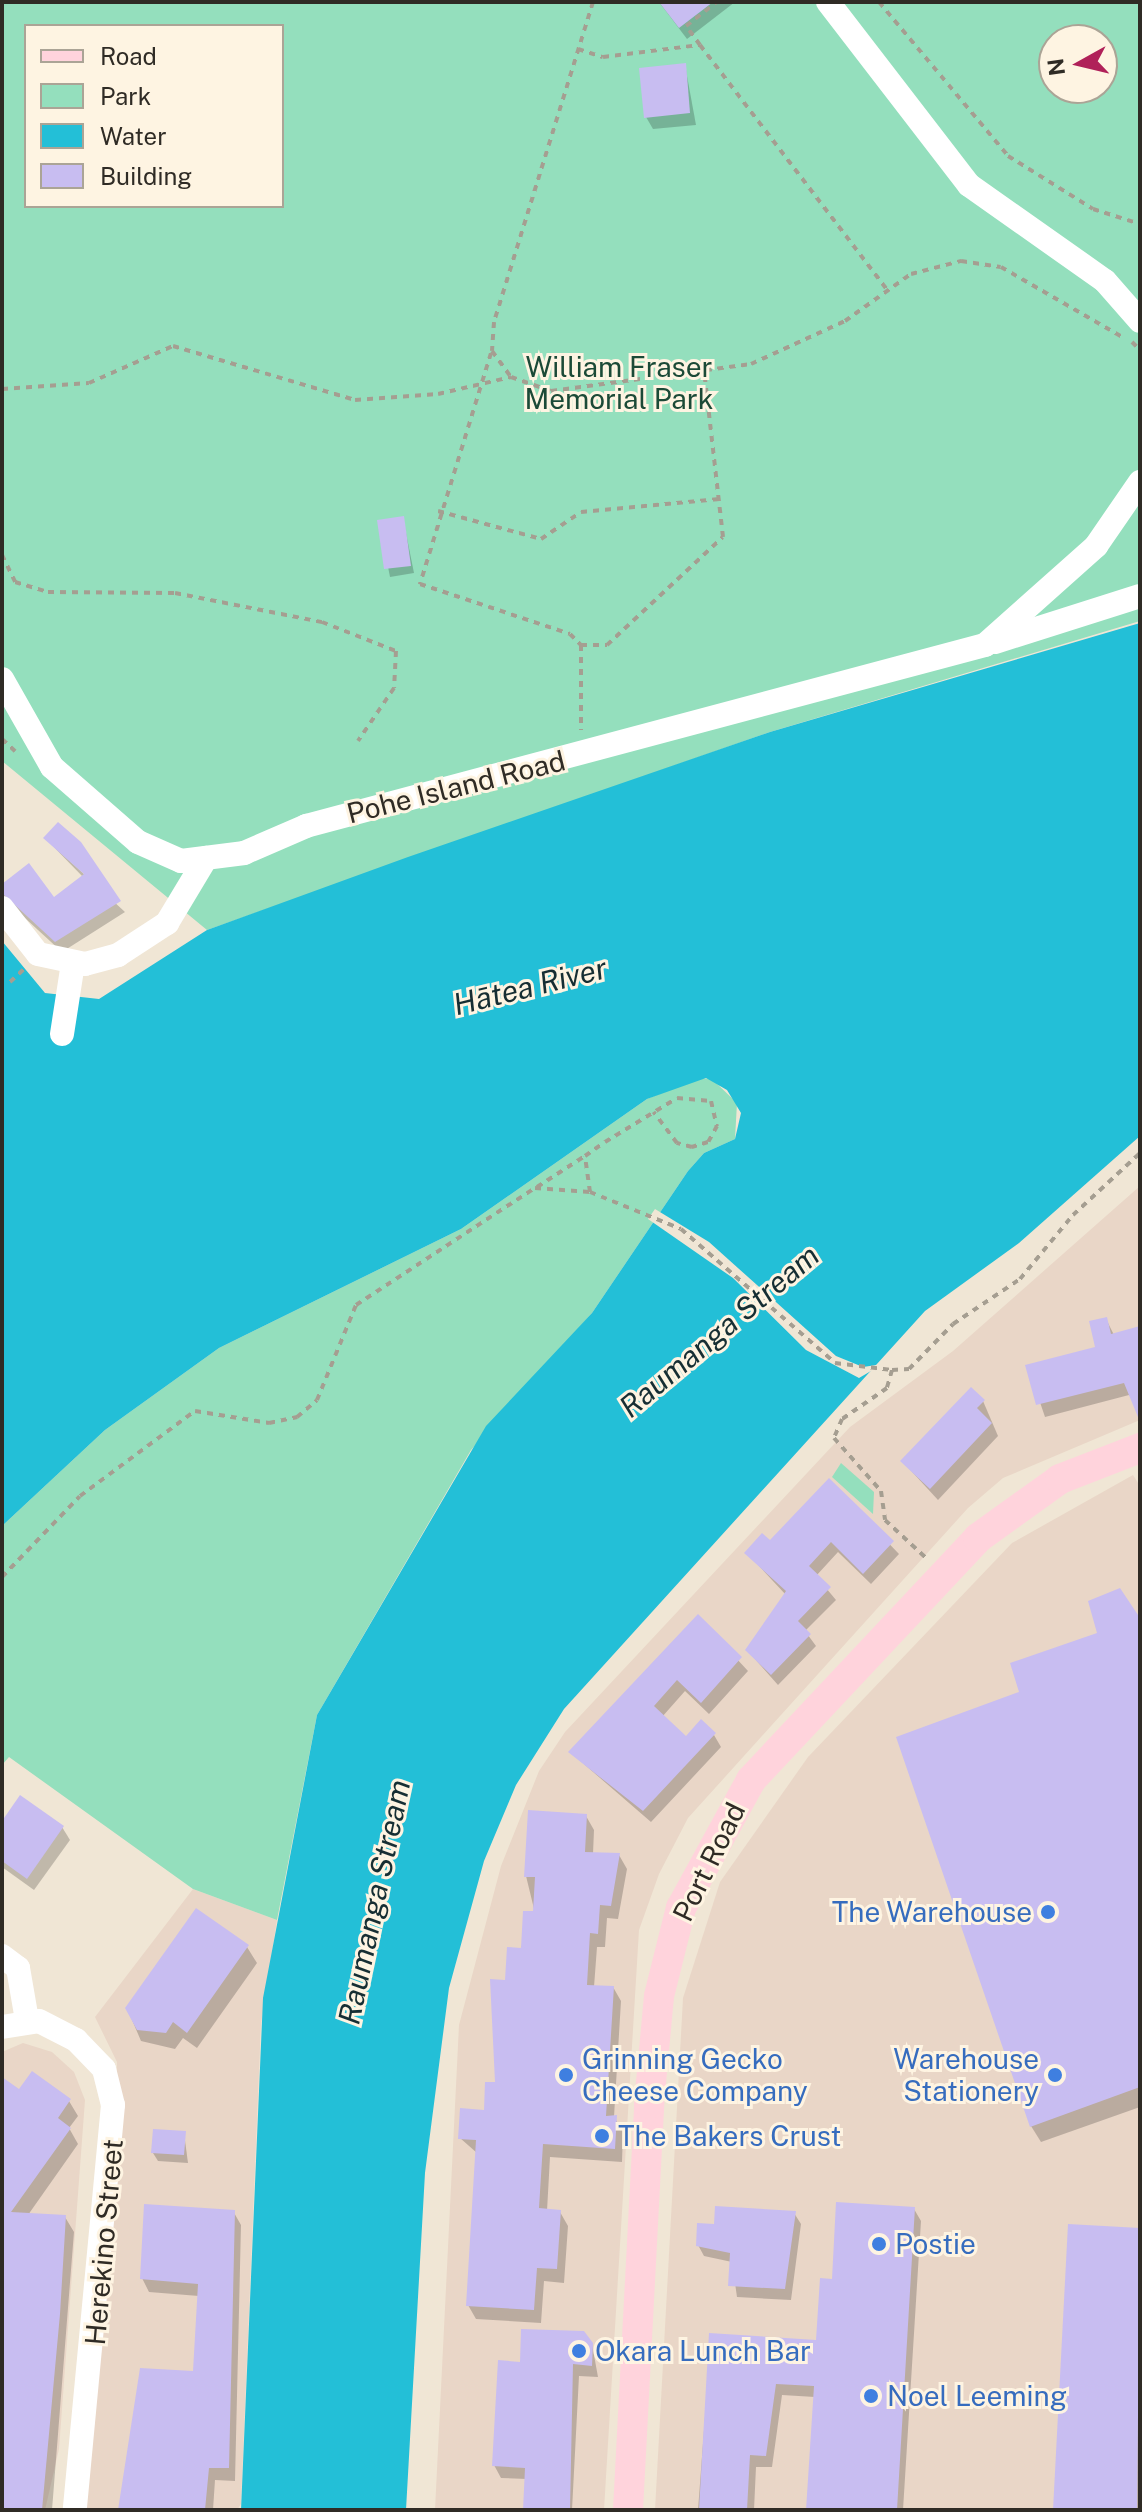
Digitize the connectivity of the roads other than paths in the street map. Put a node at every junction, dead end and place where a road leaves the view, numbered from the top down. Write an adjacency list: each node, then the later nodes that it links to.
1 (828, 2): 2 (street)
2 (1140, 321)
3 (1140, 482): 5 (street, Pohe Island Road)
4 (1140, 596): 5 (street, Pohe Island Road)
5 (985, 645): 7 (street, Pohe Island Road)
6 (2, 679): 7 (street, Pohe Island Road)
7 (206, 858): 9 (street)
8 (2, 908): 9 (street)
9 (73, 963): 10 (street)
10 (62, 1034)
11 (1140, 1448): 16 (main road, Port Road)
12 (2, 1956): 13 (street)
13 (27, 2020): 14 (street); 15 (street, Herekino Street)
14 (2, 2027)
15 (75, 2510)
16 (628, 2510)

